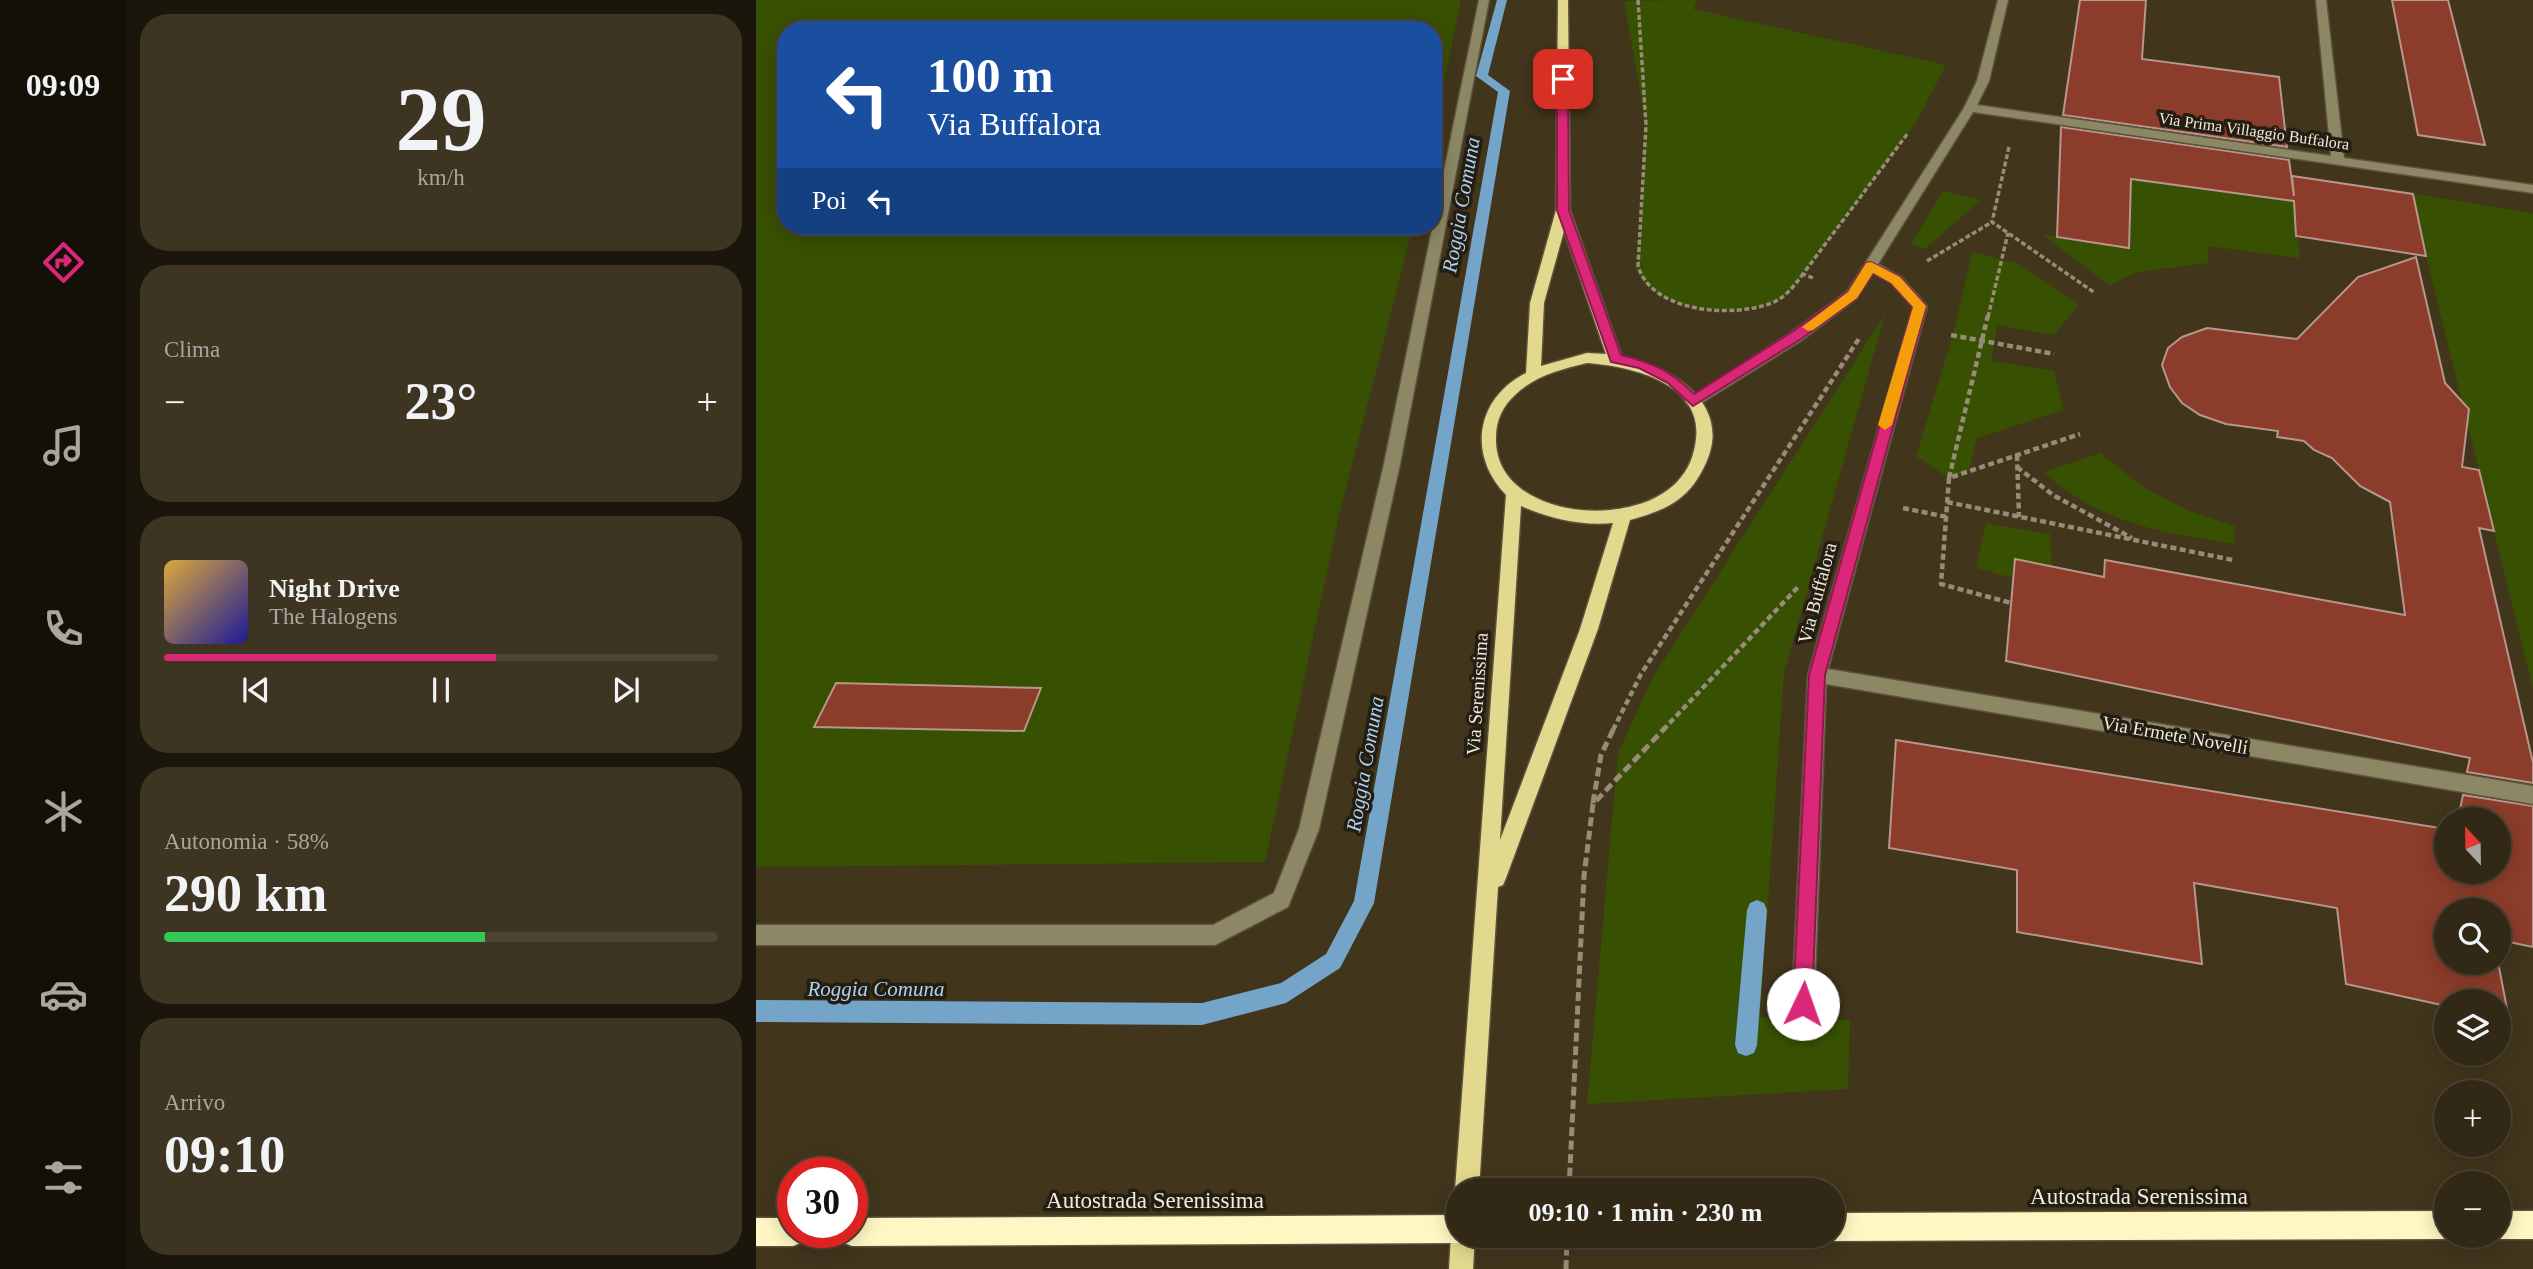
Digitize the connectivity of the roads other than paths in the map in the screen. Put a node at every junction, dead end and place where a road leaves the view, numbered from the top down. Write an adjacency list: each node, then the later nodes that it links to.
1 (1485, 0): 9 (street)
2 (1563, 0): 8 (main road)
3 (2003, 0): 5 (street)
4 (2321, 0): 6 (street)
5 (1970, 108): 6 (street, Via Prima Villaggio Buffalora); 11 (street)
6 (2338, 159): 7 (street, Via Prima Villaggio Buffalora)
7 (2533, 190)
8 (1563, 210): 12 (main road); 13 (main road)
9 (1442, 215)
10 (1438, 235): 20 (street)
11 (1871, 266): 14 (street); 17 (street, Via Buffalora)
12 (1615, 358): 13 (main road); 14 (main road)
13 (1532, 374): 15 (main road)
14 (1693, 401): 16 (main road)
15 (1514, 494): 16 (main road); 19 (main road, Via Serenissima)
16 (1623, 517): 19 (main road, Via Serenissima)
17 (1817, 675): 18 (street, Via Ermete Novelli); 21 (street, Via Buffalora)
18 (2533, 795)
19 (1489, 897): 22 (main road, Via Serenissima)
20 (756, 935)
21 (1803, 1004)
22 (1468, 1178)
23 (2434, 1225): 26 (highway, Autostrada Serenissima)
24 (2511, 1225): 25 (highway)
25 (2533, 1225)
26 (1845, 1227)
27 (1446, 1229): 28 (highway, Autostrada Serenissima)
28 (868, 1231)
29 (756, 1232): 30 (highway)
30 (777, 1232)
31 (1463, 1248): 32 (main road)
32 (1461, 1269)

